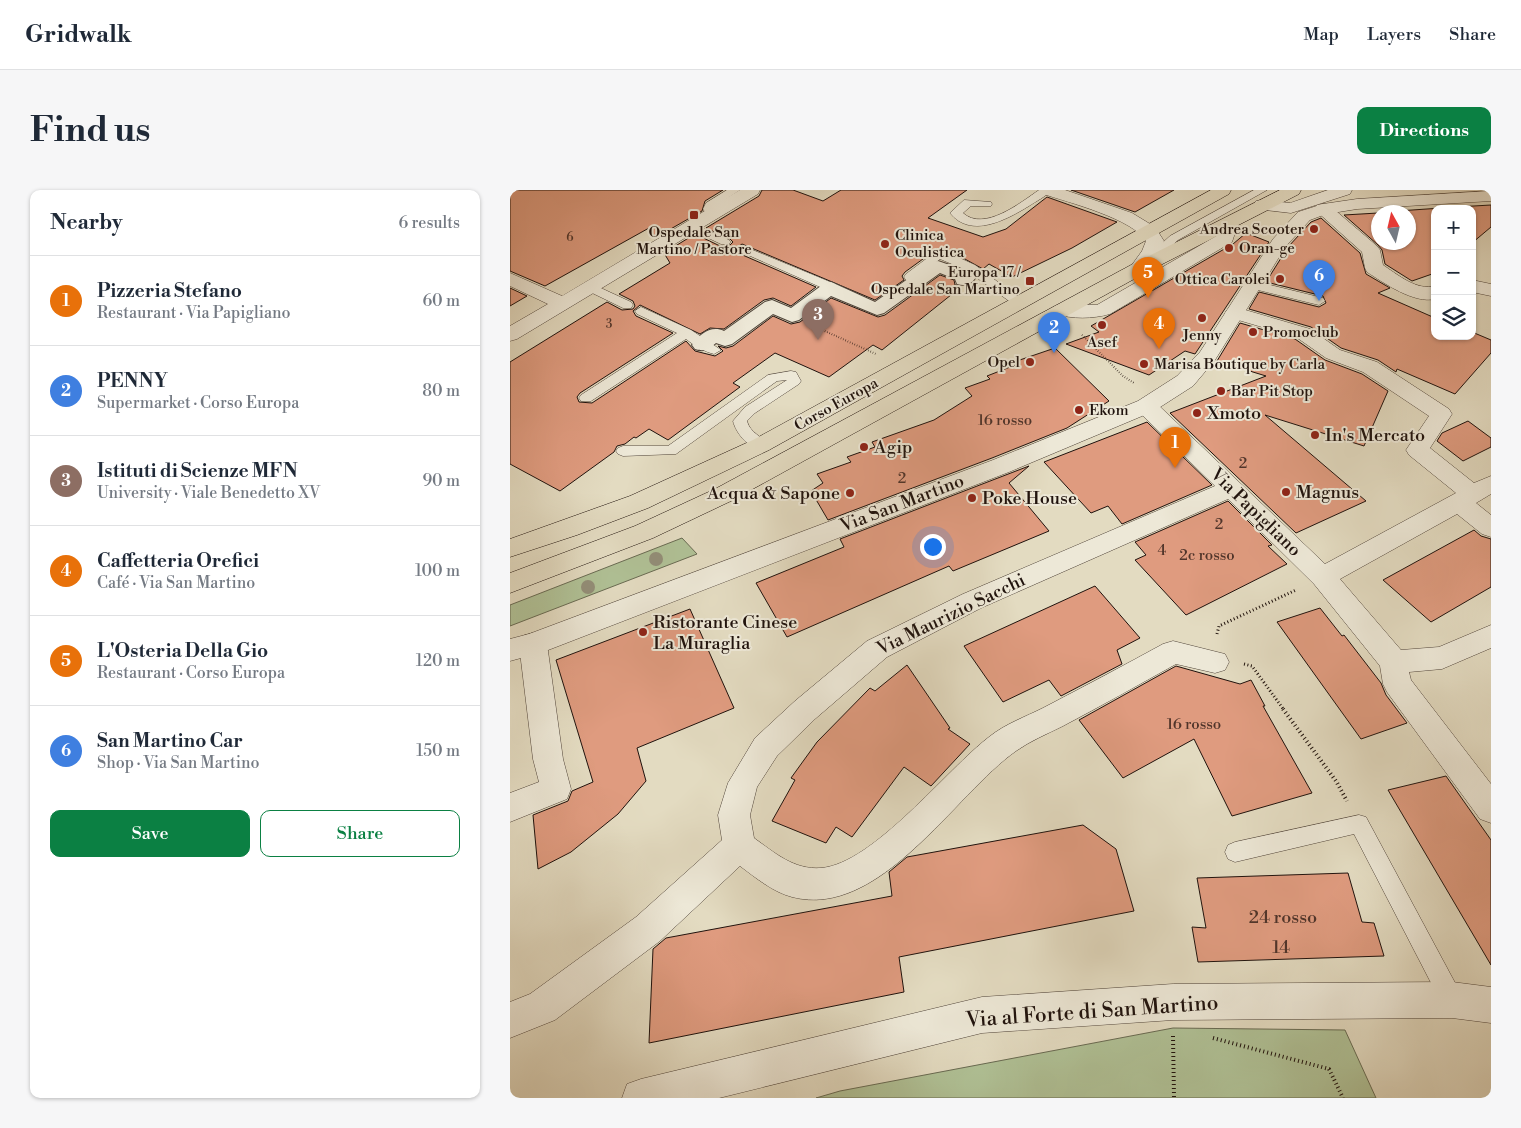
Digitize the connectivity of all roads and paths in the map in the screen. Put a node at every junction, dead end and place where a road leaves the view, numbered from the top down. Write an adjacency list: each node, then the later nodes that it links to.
1 (736, 190): 11 (lane)
2 (752, 190): 11 (street)
3 (1047, 190): 9 (lane); 14 (street)
4 (1222, 190): 14 (main road, Corso Europa)
5 (1293, 190): 8 (main road, Corso Europa)
6 (1344, 190): 8 (street)
7 (1491, 196): 10 (street, Via San Martino)
8 (1262, 197): 12 (main road, Corso Europa); 17 (lane)
9 (987, 204)
10 (1323, 209): 21 (street, Via San Martino); 26 (street)
11 (712, 214): 13 (street)
12 (1229, 224): 17 (main road, Corso Europa); 31 (street, Corso Europa)
13 (691, 226): 15 (lane); 22 (street)
14 (1149, 231): 17 (street, Corso Europa); 29 (main road, Corso Europa)
15 (725, 242)
16 (743, 249): 23 (lane)
17 (1138, 269): 31 (main road, Corso Europa)
18 (910, 277): 29 (lane)
19 (510, 279): 28 (street)
20 (963, 280): 23 (street)
21 (1254, 285): 27 (lane); 34 (street, Via San Martino)
22 (590, 287): 28 (street); 30 (lane)
23 (831, 287): 35 (street)
24 (1476, 287): 25 (street)
25 (1491, 290)
26 (1431, 294)
27 (1319, 301)
28 (562, 303): 37 (street)
29 (1020, 303): 43 (main road, Corso Europa)
30 (627, 305)
31 (1062, 310): 50 (main road, Corso Europa)
32 (641, 311): 36 (lane)
33 (737, 312): 38 (street)
34 (1235, 313): 41 (street, Via San Martino); 46 (street)
35 (792, 316): 38 (street); 40 (path)
36 (686, 333): 38 (lane); 42 (lane)
37 (510, 335)
38 (709, 344)
39 (1094, 347): 41 (path)
40 (881, 356)
41 (1142, 396): 45 (street, Via Papigliano); 52 (street, Via San Martino)
42 (586, 398)
43 (760, 445): 44 (lane); 48 (main road, Corso Europa)
44 (623, 451)
45 (1232, 488): 49 (street, Via Papigliano); 59 (street, Via Maurizio Sacchi)
46 (1474, 494): 47 (street); 49 (street)
47 (1491, 528)
48 (510, 548)
49 (1323, 577): 53 (path); 54 (street, Via Papigliano)
50 (510, 583)
51 (1491, 636): 54 (street)
52 (522, 647): 57 (street, Via San Martino)
53 (1216, 649): 59 (street)
54 (1394, 662): 58 (street, Via Papigliano)
55 (1252, 666): 56 (path)
56 (1336, 781)
57 (510, 808)
58 (1491, 809)
59 (739, 846): 64 (street)
60 (1235, 852): 61 (lane)
61 (1452, 1000): 62 (street, Via al Forte di San Martino); 63 (street, Via al Forte di San Martino)
62 (1173, 1002): 66 (street, Via al Forte di San Martino); 67 (path)
63 (1491, 1005)
64 (510, 1020)
65 (1210, 1037): 68 (path)
66 (641, 1098)
67 (1174, 1098)
68 (1343, 1098)

